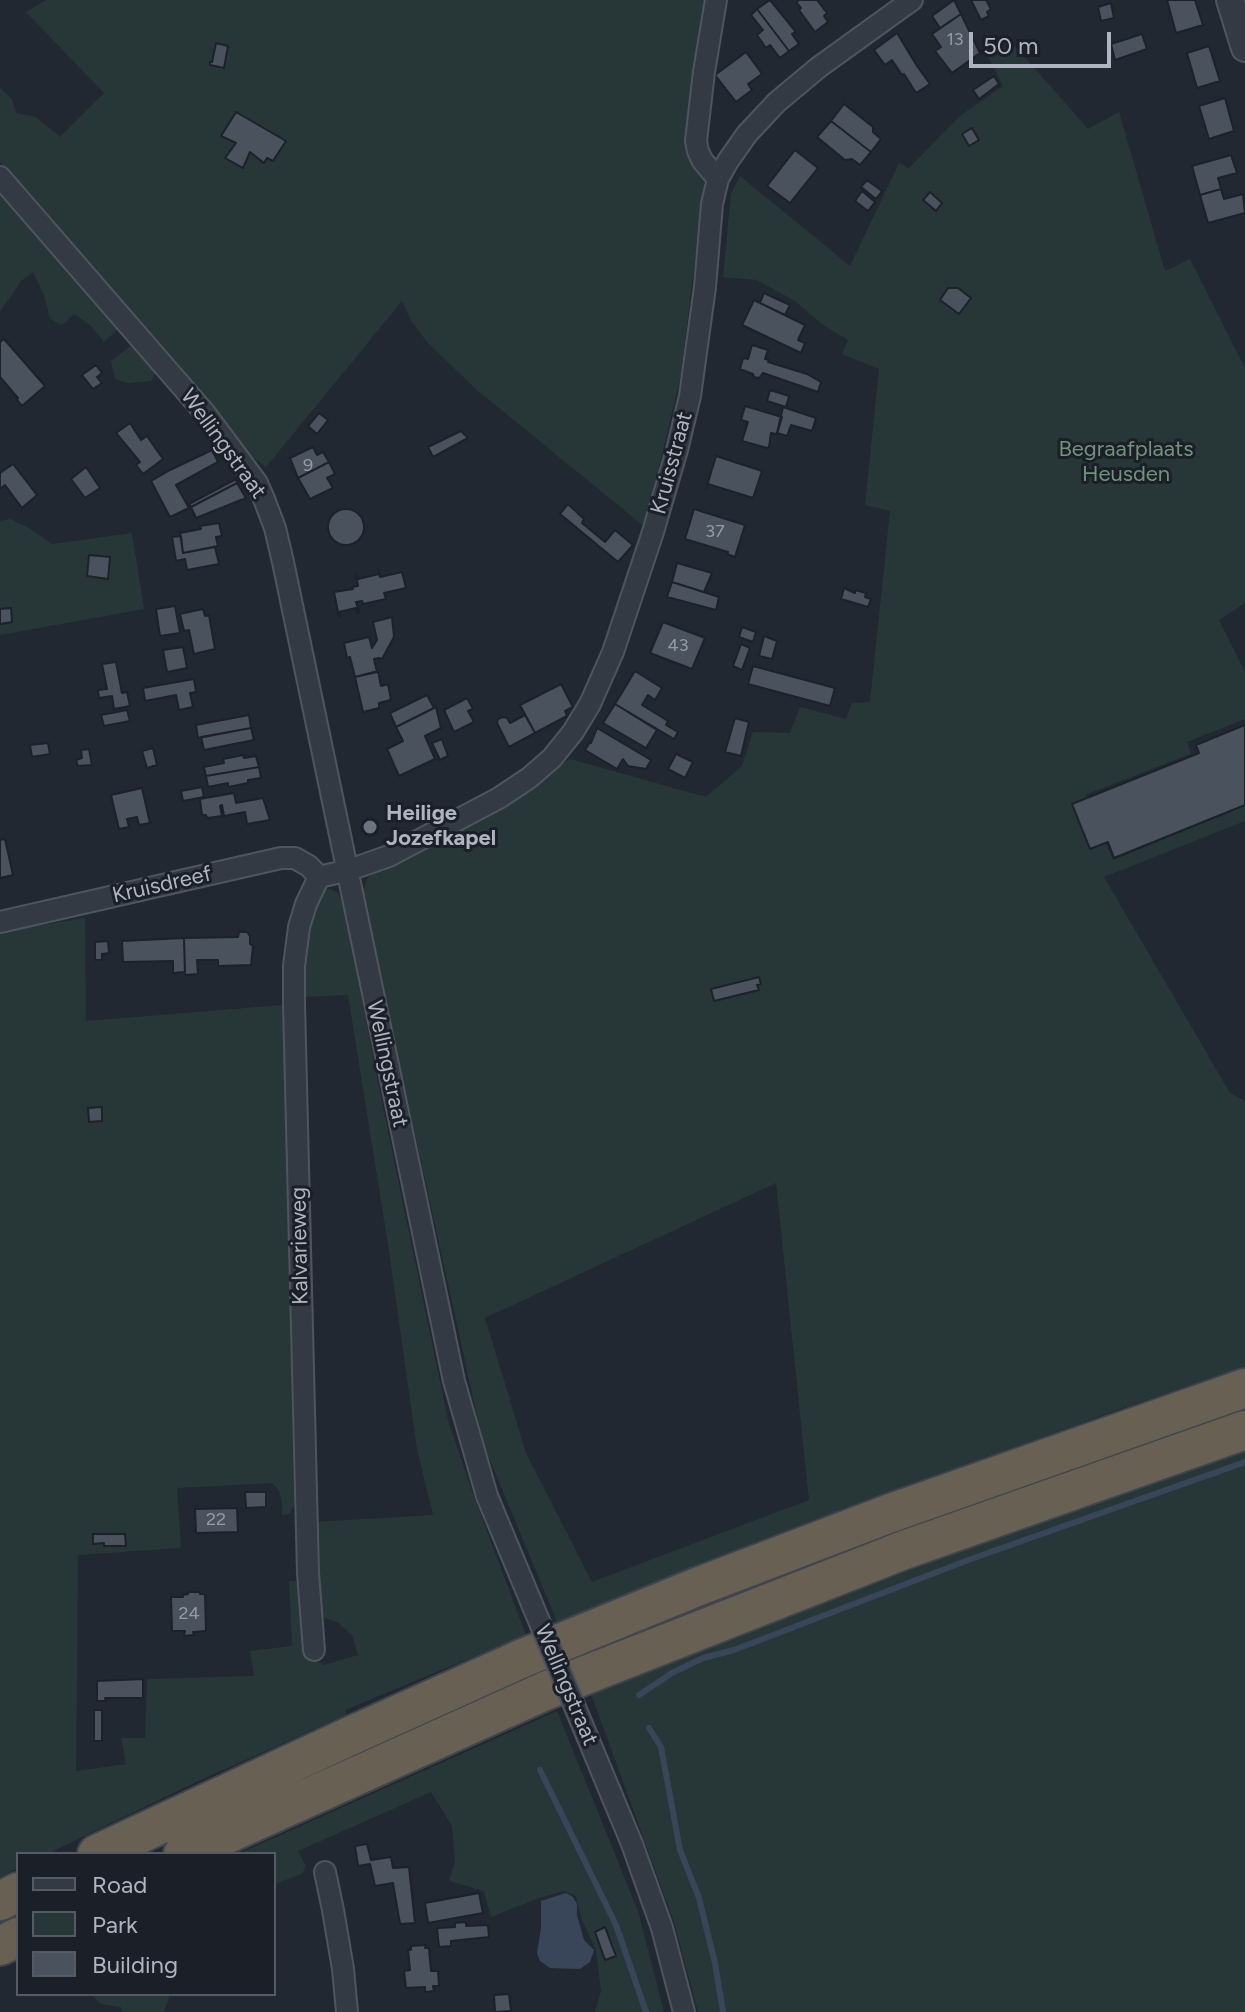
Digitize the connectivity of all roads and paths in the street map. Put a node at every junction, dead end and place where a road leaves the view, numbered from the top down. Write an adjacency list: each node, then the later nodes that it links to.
1 (716, 0): 6 (street)
2 (912, 0): 6 (street, Kruisstraat)
3 (1230, 0): 4 (street)
4 (1245, 48)
5 (0, 177): 7 (street, Wellingstraat)
6 (718, 179): 7 (street, Kruisstraat)
7 (349, 870): 8 (street); 17 (street, Wellingstraat, bridge)
8 (319, 877): 9 (street, Kruisdreef); 12 (street, Kalvarieweg)
9 (0, 922)
10 (1245, 1388): 13 (highway)
11 (1245, 1430): 14 (highway)
12 (314, 1650)
13 (101, 1852)
14 (187, 1852)
15 (325, 1872): 16 (street)
16 (347, 2012)
17 (684, 2012)

